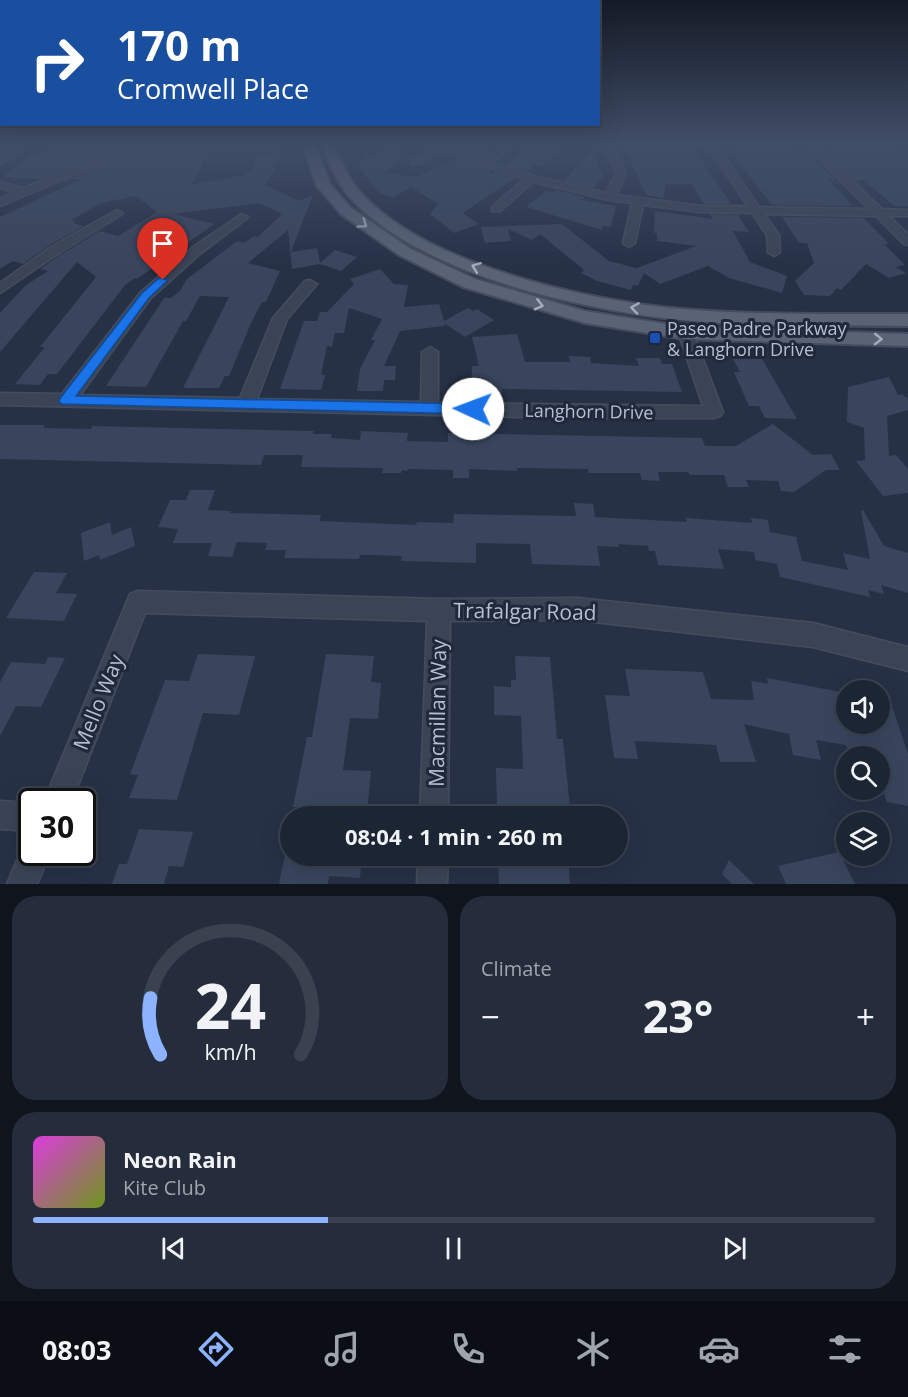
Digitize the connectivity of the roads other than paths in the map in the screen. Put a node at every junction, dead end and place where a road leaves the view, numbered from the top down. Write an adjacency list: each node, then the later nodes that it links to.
1 (42, 184): 10 (street)
2 (324, 184): 27 (main road, one-way to 27)
3 (349, 184): 25 (main road, one-way to 3)
4 (524, 184): 14 (street)
5 (557, 184): 11 (street)
6 (616, 184): 11 (street)
7 (738, 184): 15 (street)
8 (850, 184): 17 (street)
9 (0, 185): 10 (street)
10 (24, 192): 13 (street)
11 (609, 197): 12 (street)
12 (638, 201): 15 (street); 21 (street)
13 (0, 203)
14 (496, 209)
15 (756, 210): 17 (street); 22 (street)
16 (117, 213): 24 (street)
17 (879, 213): 18 (street); 20 (street)
18 (908, 213)
19 (243, 217): 31 (street)
20 (908, 241)
21 (629, 243)
22 (774, 252)
23 (310, 284): 32 (street)
24 (0, 289)
25 (679, 314): 26 (main road); 27 (street, Langhorn Drive)
26 (908, 320)
27 (685, 333): 28 (main road, one-way to 28); 33 (street, Langhorn Drive)
28 (908, 340)
29 (430, 352): 33 (street)
30 (0, 399): 31 (street, Langhorn Drive)
31 (66, 401): 32 (street, Langhorn Drive)
32 (247, 403): 33 (street, Langhorn Drive)
33 (429, 408)
34 (138, 602): 35 (street, Trafalgar Road); 37 (street, Mello Way)
35 (439, 610): 36 (street, Trafalgar Road); 38 (street, Macmillan Way)
36 (908, 659)
37 (63, 788)
38 (434, 806)
39 (0, 815): 40 (street)
40 (18, 816)
41 (30, 866): 43 (street)
42 (433, 866): 44 (street)
43 (22, 884)
44 (432, 884)

